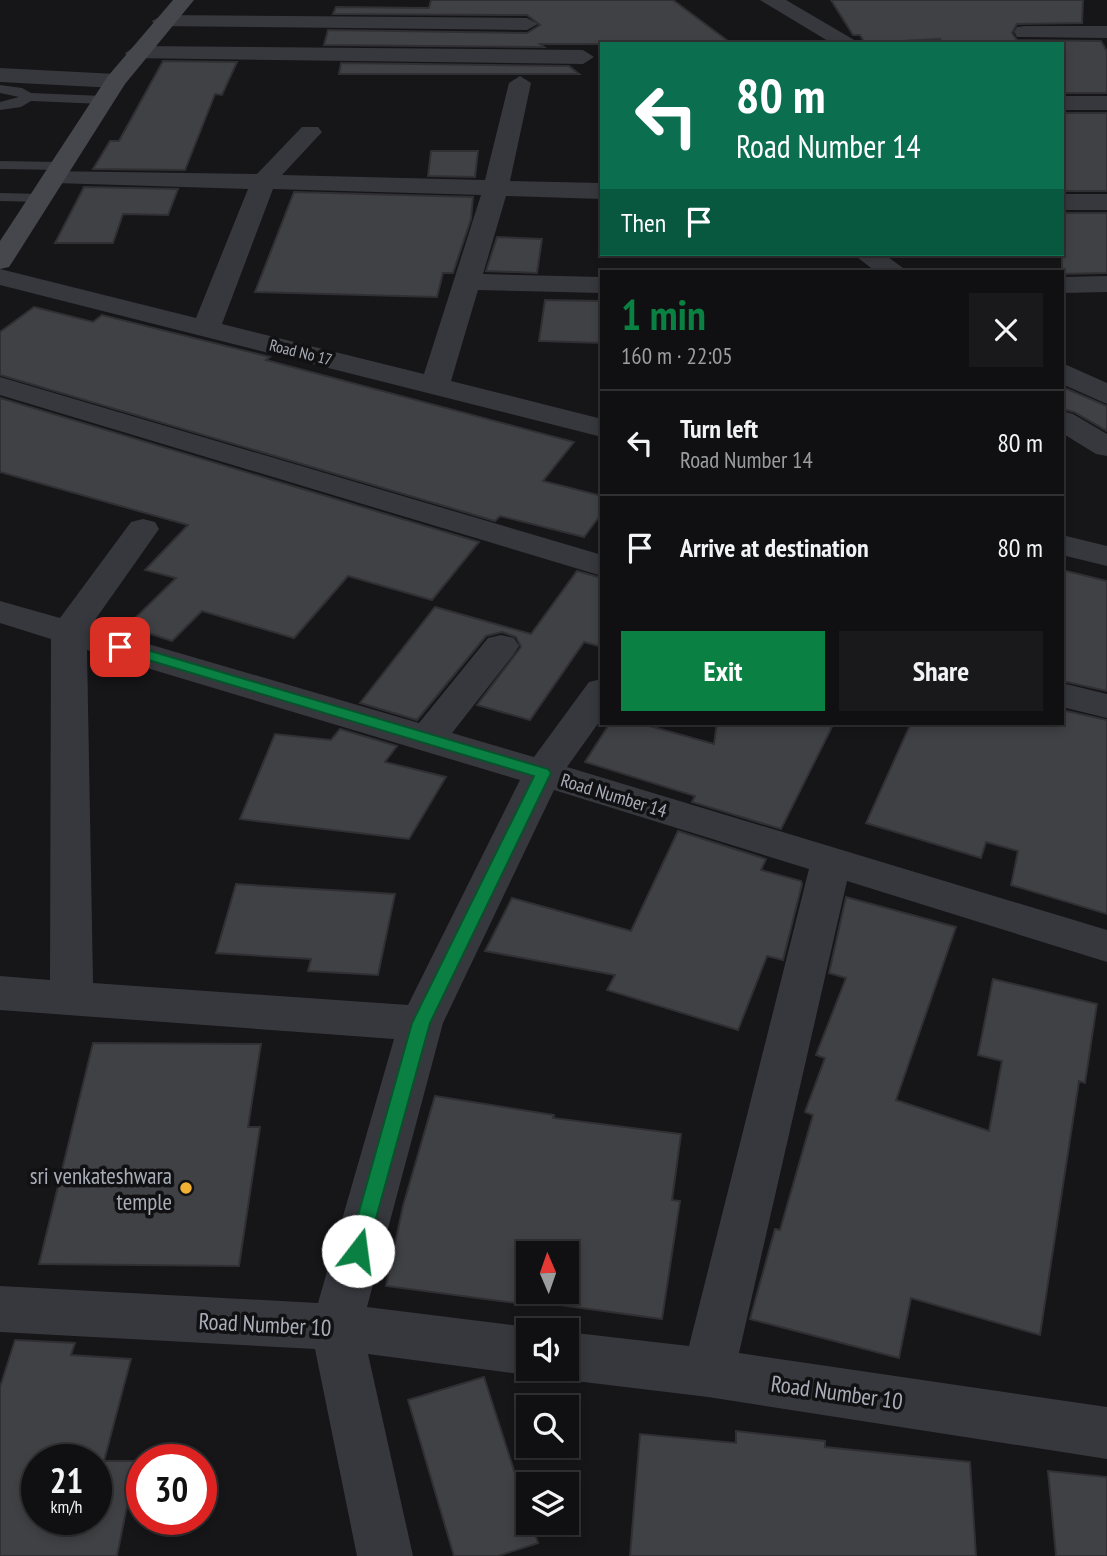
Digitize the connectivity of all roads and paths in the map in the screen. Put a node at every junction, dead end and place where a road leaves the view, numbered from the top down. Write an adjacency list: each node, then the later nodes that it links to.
1 (184, 0): 4 (street)
2 (492, 0): 5 (street)
3 (770, 0): 8 (street)
4 (163, 21): 5 (street); 9 (street)
5 (527, 24): 10 (street)
6 (1028, 29): 7 (street)
7 (1107, 32)
8 (846, 42)
9 (136, 53): 10 (street); 15 (street)
10 (583, 57): 11 (street)
11 (600, 71)
12 (0, 75): 15 (street)
13 (520, 83): 24 (street)
14 (0, 89): 16 (lane)
15 (110, 90): 16 (lane); 22 (street)
16 (28, 97): 19 (lane)
17 (1064, 103): 18 (street)
18 (1107, 103)
19 (0, 106)
20 (310, 132): 23 (street)
21 (0, 165): 22 (lane)
22 (52, 180): 23 (street); 26 (lane); 30 (street)
23 (264, 182): 24 (street); 37 (street)
24 (496, 188): 25 (street); 33 (street)
25 (600, 191)
26 (0, 197)
27 (1064, 202): 28 (street)
28 (1107, 202)
29 (869, 256): 31 (street)
30 (0, 261)
31 (890, 270)
32 (0, 277): 37 (street, Road No 17)
33 (467, 282): 35 (street); 40 (street)
34 (1107, 284): 36 (street)
35 (600, 285)
36 (1064, 285)
37 (206, 328): 40 (street, Road No 17)
38 (1064, 373): 41 (street)
39 (0, 386): 48 (street)
40 (435, 386): 43 (street, Road No 17)
41 (1107, 395)
42 (1064, 421): 44 (street)
43 (600, 427)
44 (1107, 447)
45 (143, 529): 50 (street)
46 (1064, 545): 47 (street)
47 (1107, 556)
48 (600, 565)
49 (0, 612): 50 (street, Road Number 14)
50 (69, 632): 55 (street, Road Number 14); 60 (street)
51 (501, 646): 55 (street)
52 (600, 694): 56 (street)
53 (1064, 695): 54 (street)
54 (1107, 706)
55 (426, 740): 56 (street, Road Number 14)
56 (543, 773): 57 (street, Road Number 14); 61 (street)
57 (831, 861): 58 (street, Road Number 14); 66 (street)
58 (1107, 946)
59 (0, 993): 60 (street)
60 (72, 999): 61 (street)
61 (421, 1023): 63 (street)
62 (0, 1310): 63 (street, Road Number 10)
63 (336, 1328): 64 (street, Road Number 10); 68 (street)
64 (516, 1350)
65 (579, 1357): 66 (street, Road Number 10)
66 (708, 1373): 67 (street, Road Number 10)
67 (1107, 1433)
68 (385, 1556)

